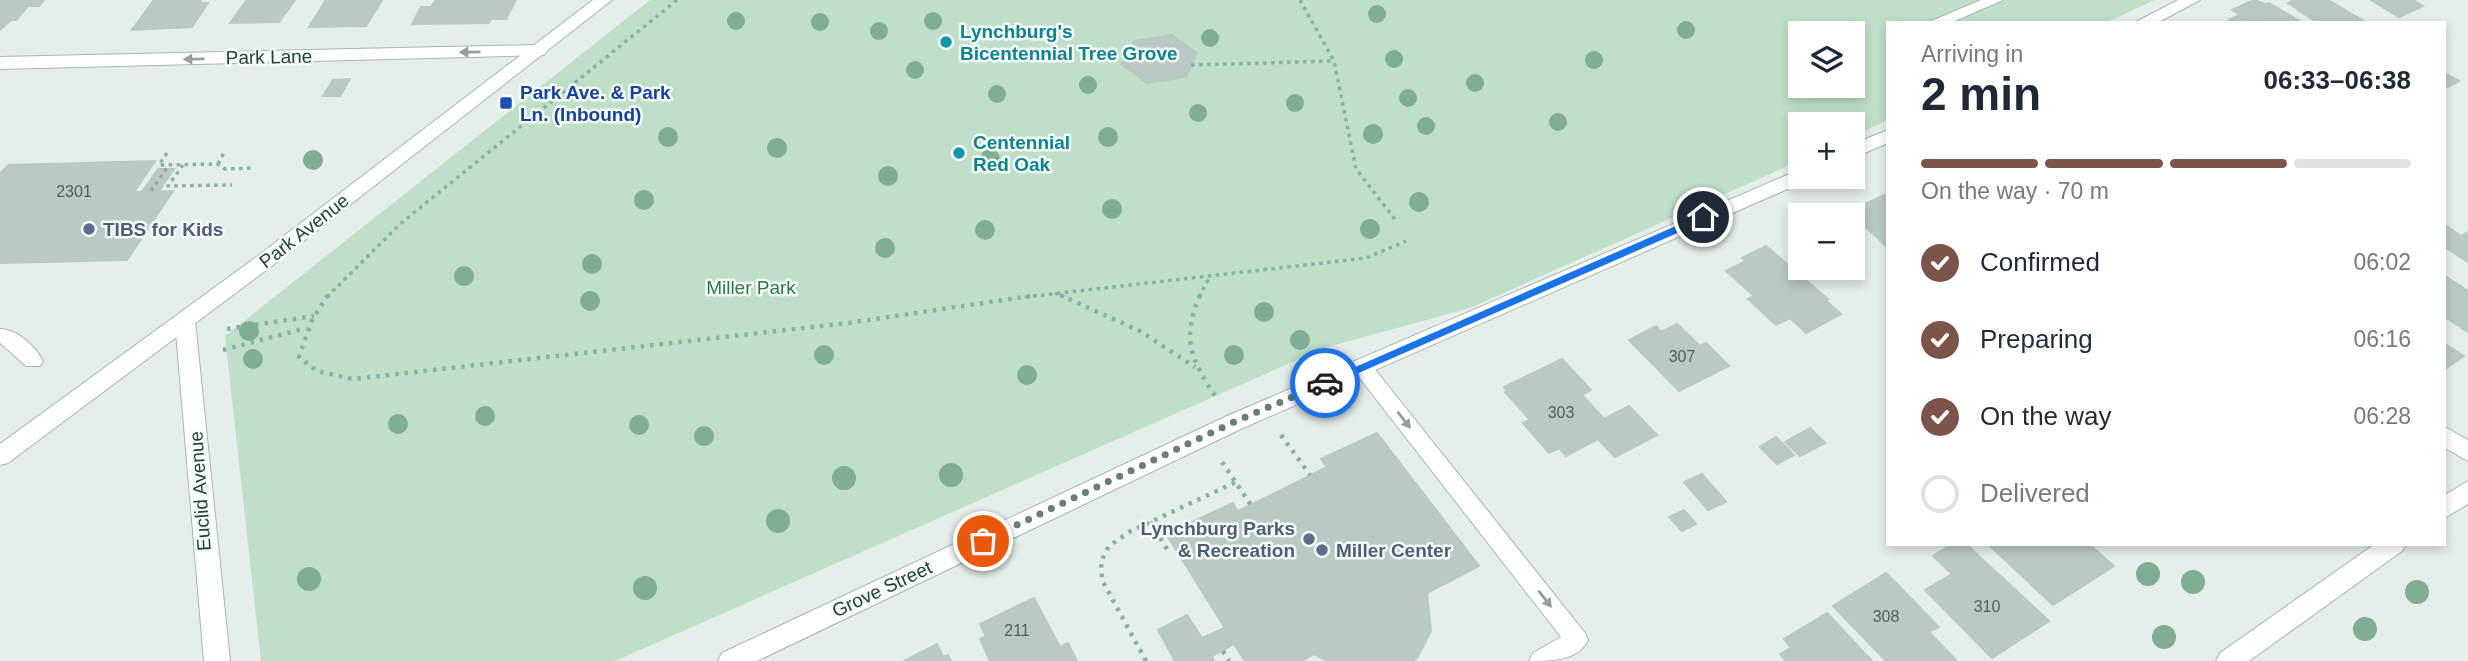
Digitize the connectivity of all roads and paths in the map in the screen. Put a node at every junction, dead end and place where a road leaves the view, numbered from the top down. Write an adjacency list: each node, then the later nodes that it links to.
1 (604, 0): 8 (street, Park Avenue)
2 (677, 0): 27 (path)
3 (1300, 0): 9 (path)
4 (1995, 0): 6 (lane)
5 (2192, 0): 7 (street)
6 (1940, 21)
7 (2146, 21)
8 (538, 51): 10 (street, Park Lane, one-way to 10); 28 (street, Park Avenue)
9 (1334, 61): 11 (path); 23 (path)
10 (0, 63)
11 (1191, 65)
12 (1886, 137): 13 (street)
13 (1865, 147)
14 (225, 151): 17 (path)
15 (167, 153): 18 (path)
16 (184, 164): 17 (path); 18 (path); 21 (path)
17 (218, 164): 19 (path)
18 (169, 165): 22 (path)
19 (254, 168)
20 (1788, 181): 34 (street, Grove Street)
21 (232, 185)
22 (151, 191)
23 (1397, 222)
24 (1406, 241): 25 (path)
25 (1209, 277): 26 (path); 35 (path)
26 (1054, 293): 30 (path); 35 (path)
27 (314, 316): 29 (path); 30 (path)
28 (185, 321): 40 (street, Park Avenue); 52 (street, Euclid Avenue)
29 (223, 328)
30 (306, 328): 32 (path)
31 (0, 336): 33 (lane)
32 (223, 350)
33 (33, 361)
34 (1362, 366): 53 (street, Grove Street); 55 (lane, one-way to 55)
35 (1195, 368): 36 (path)
36 (1217, 398)
37 (1278, 431): 42 (path)
38 (2446, 437): 39 (street)
39 (2468, 452)
40 (0, 456)
41 (1220, 458): 43 (path)
42 (1310, 475)
43 (1236, 482): 45 (path); 47 (path)
44 (2468, 491): 46 (street)
45 (1251, 505)
46 (2446, 507)
47 (1150, 522): 49 (path); 51 (path)
48 (2391, 546): 56 (street)
49 (1170, 554)
50 (1223, 651): 54 (path)
51 (1144, 660)
52 (217, 661)
53 (731, 661)
54 (1229, 661)
55 (1541, 661)
56 (2229, 661)

